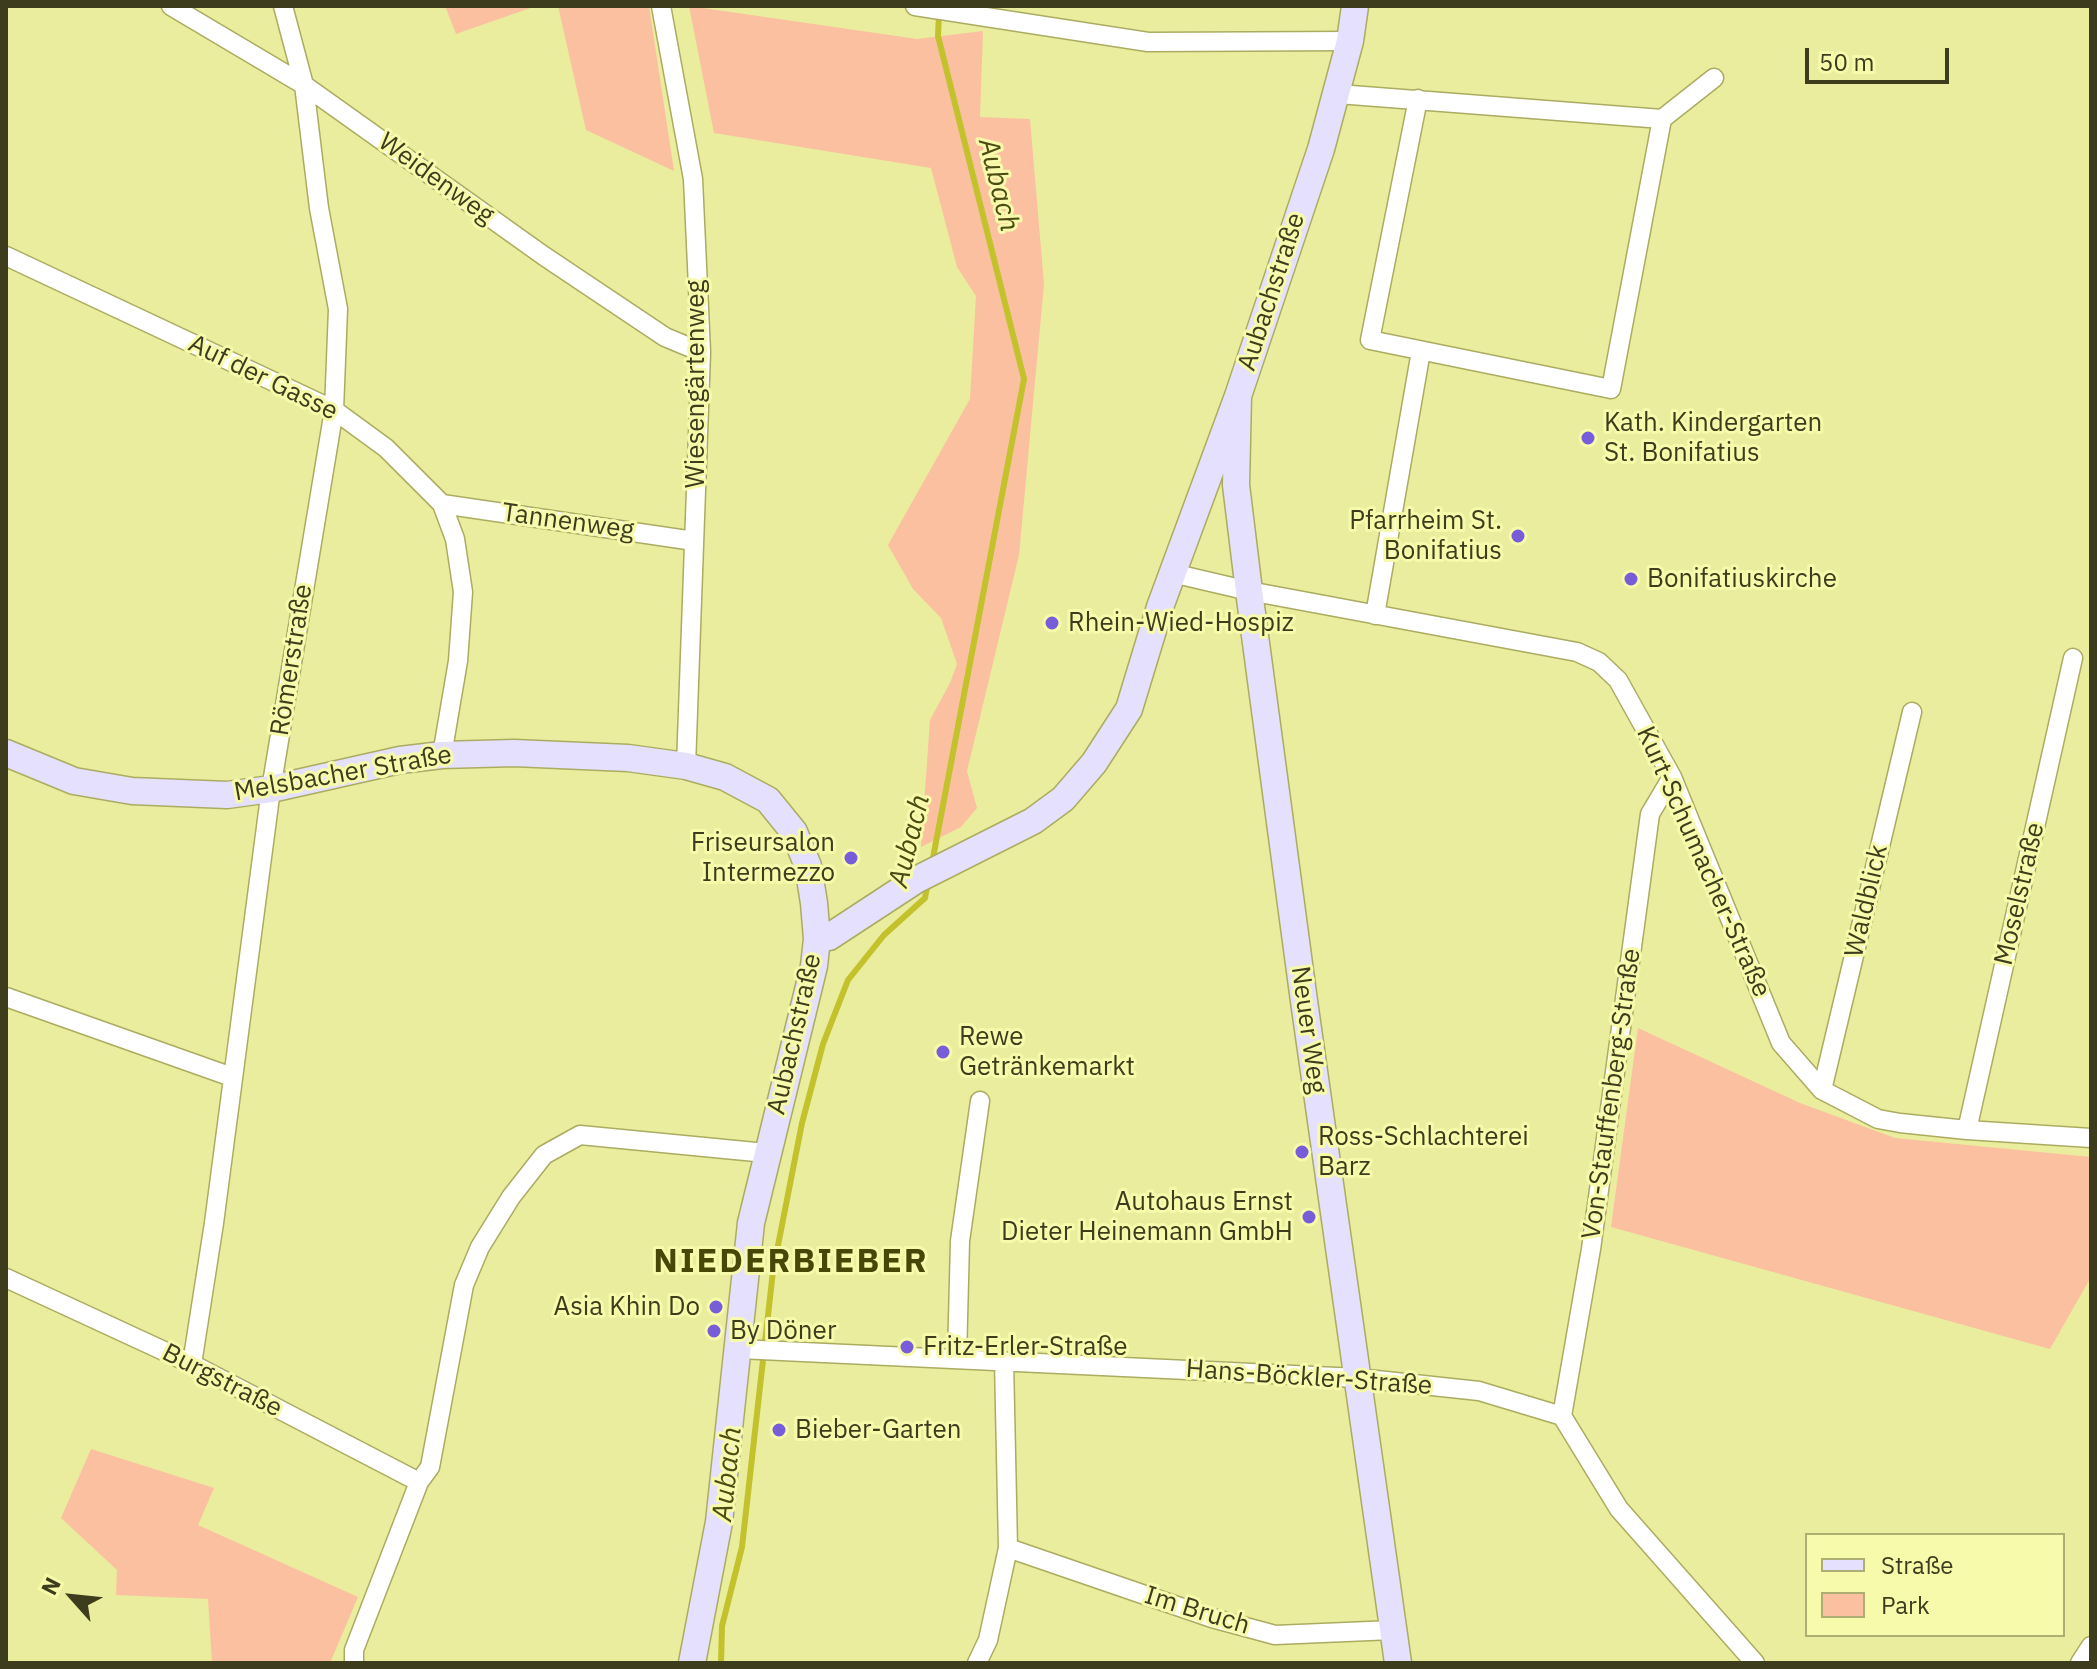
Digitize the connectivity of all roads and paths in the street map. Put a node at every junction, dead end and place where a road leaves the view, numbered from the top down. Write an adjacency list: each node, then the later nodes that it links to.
1 (171, 6): 8 (street, Weidenweg)
2 (283, 6): 8 (street, Römerstraße)
3 (661, 6): 14 (street, Wiesengärtenweg)
4 (915, 6): 6 (street)
5 (1355, 6): 6 (street, Aubachstraße)
6 (1350, 41): 9 (street, Aubachstraße)
7 (1714, 78): 11 (street)
8 (304, 85): 14 (street, Weidenweg); 16 (street, Römerstraße)
9 (1338, 94): 10 (street); 15 (street, Aubachstraße)
10 (1418, 99): 11 (street); 13 (street)
11 (1662, 119): 13 (street)
12 (6, 256): 16 (street, Auf der Gasse)
13 (1421, 351): 21 (street)
14 (701, 352): 18 (street, Wiesengärtenweg)
15 (1238, 396): 19 (street, Aubachstraße); 20 (street, Neuer Weg)
16 (334, 410): 17 (street, Auf der Gasse); 28 (street, Römerstraße)
17 (442, 504): 18 (street, Tannenweg); 25 (street, Auf der Gasse)
18 (694, 541): 26 (street, Wiesengärtenweg)
19 (1172, 573): 20 (street); 29 (street, Aubachstraße)
20 (1249, 591): 21 (street, Kurt-Schumacher-Straße); 42 (street, Neuer Weg)
21 (1375, 615): 27 (street, Kurt-Schumacher-Straße)
22 (2073, 658): 34 (street, Moselstraße)
23 (1912, 712): 32 (street, Waldblick)
24 (6, 753): 28 (street, Melsbacher Straße)
25 (442, 755): 26 (street, Melsbacher Straße); 28 (street, Melsbacher Straße)
26 (686, 766): 29 (street, Melsbacher Straße)
27 (1672, 777): 32 (street, Kurt-Schumacher-Straße); 43 (street, Von-Stauffenberg-Straße)
28 (271, 789): 31 (street, Römerstraße)
29 (817, 939): 36 (street, Aubachstraße)
30 (6, 997): 31 (street)
31 (232, 1077): 41 (street, Römerstraße)
32 (1822, 1090): 34 (street, Kurt-Schumacher-Straße)
33 (980, 1101): 39 (street)
34 (1967, 1130): 35 (street, Kurt-Schumacher-Straße)
35 (2091, 1138)
36 (766, 1153): 38 (street, Aubachstraße); 44 (street)
37 (6, 1278): 41 (street, Burgstraße)
38 (747, 1350): 39 (street, Hans-Böckler-Straße); 49 (street, Aubachstraße)
39 (957, 1358): 40 (street, Hans-Böckler-Straße)
40 (1004, 1361): 42 (street, Hans-Böckler-Straße); 45 (street)
41 (192, 1364): 44 (street, Burgstraße)
42 (1358, 1378): 43 (street, Hans-Böckler-Straße); 46 (street, Neuer Weg)
43 (1562, 1416): 52 (street)
44 (424, 1474): 48 (street)
45 (1008, 1548): 46 (street, Im Bruch); 50 (street)
46 (1393, 1630): 51 (street, Neuer Weg)
47 (2091, 1646): 53 (street)
48 (354, 1663)
49 (692, 1663)
50 (977, 1663)
51 (1398, 1663)
52 (1755, 1663)
53 (2080, 1663)

